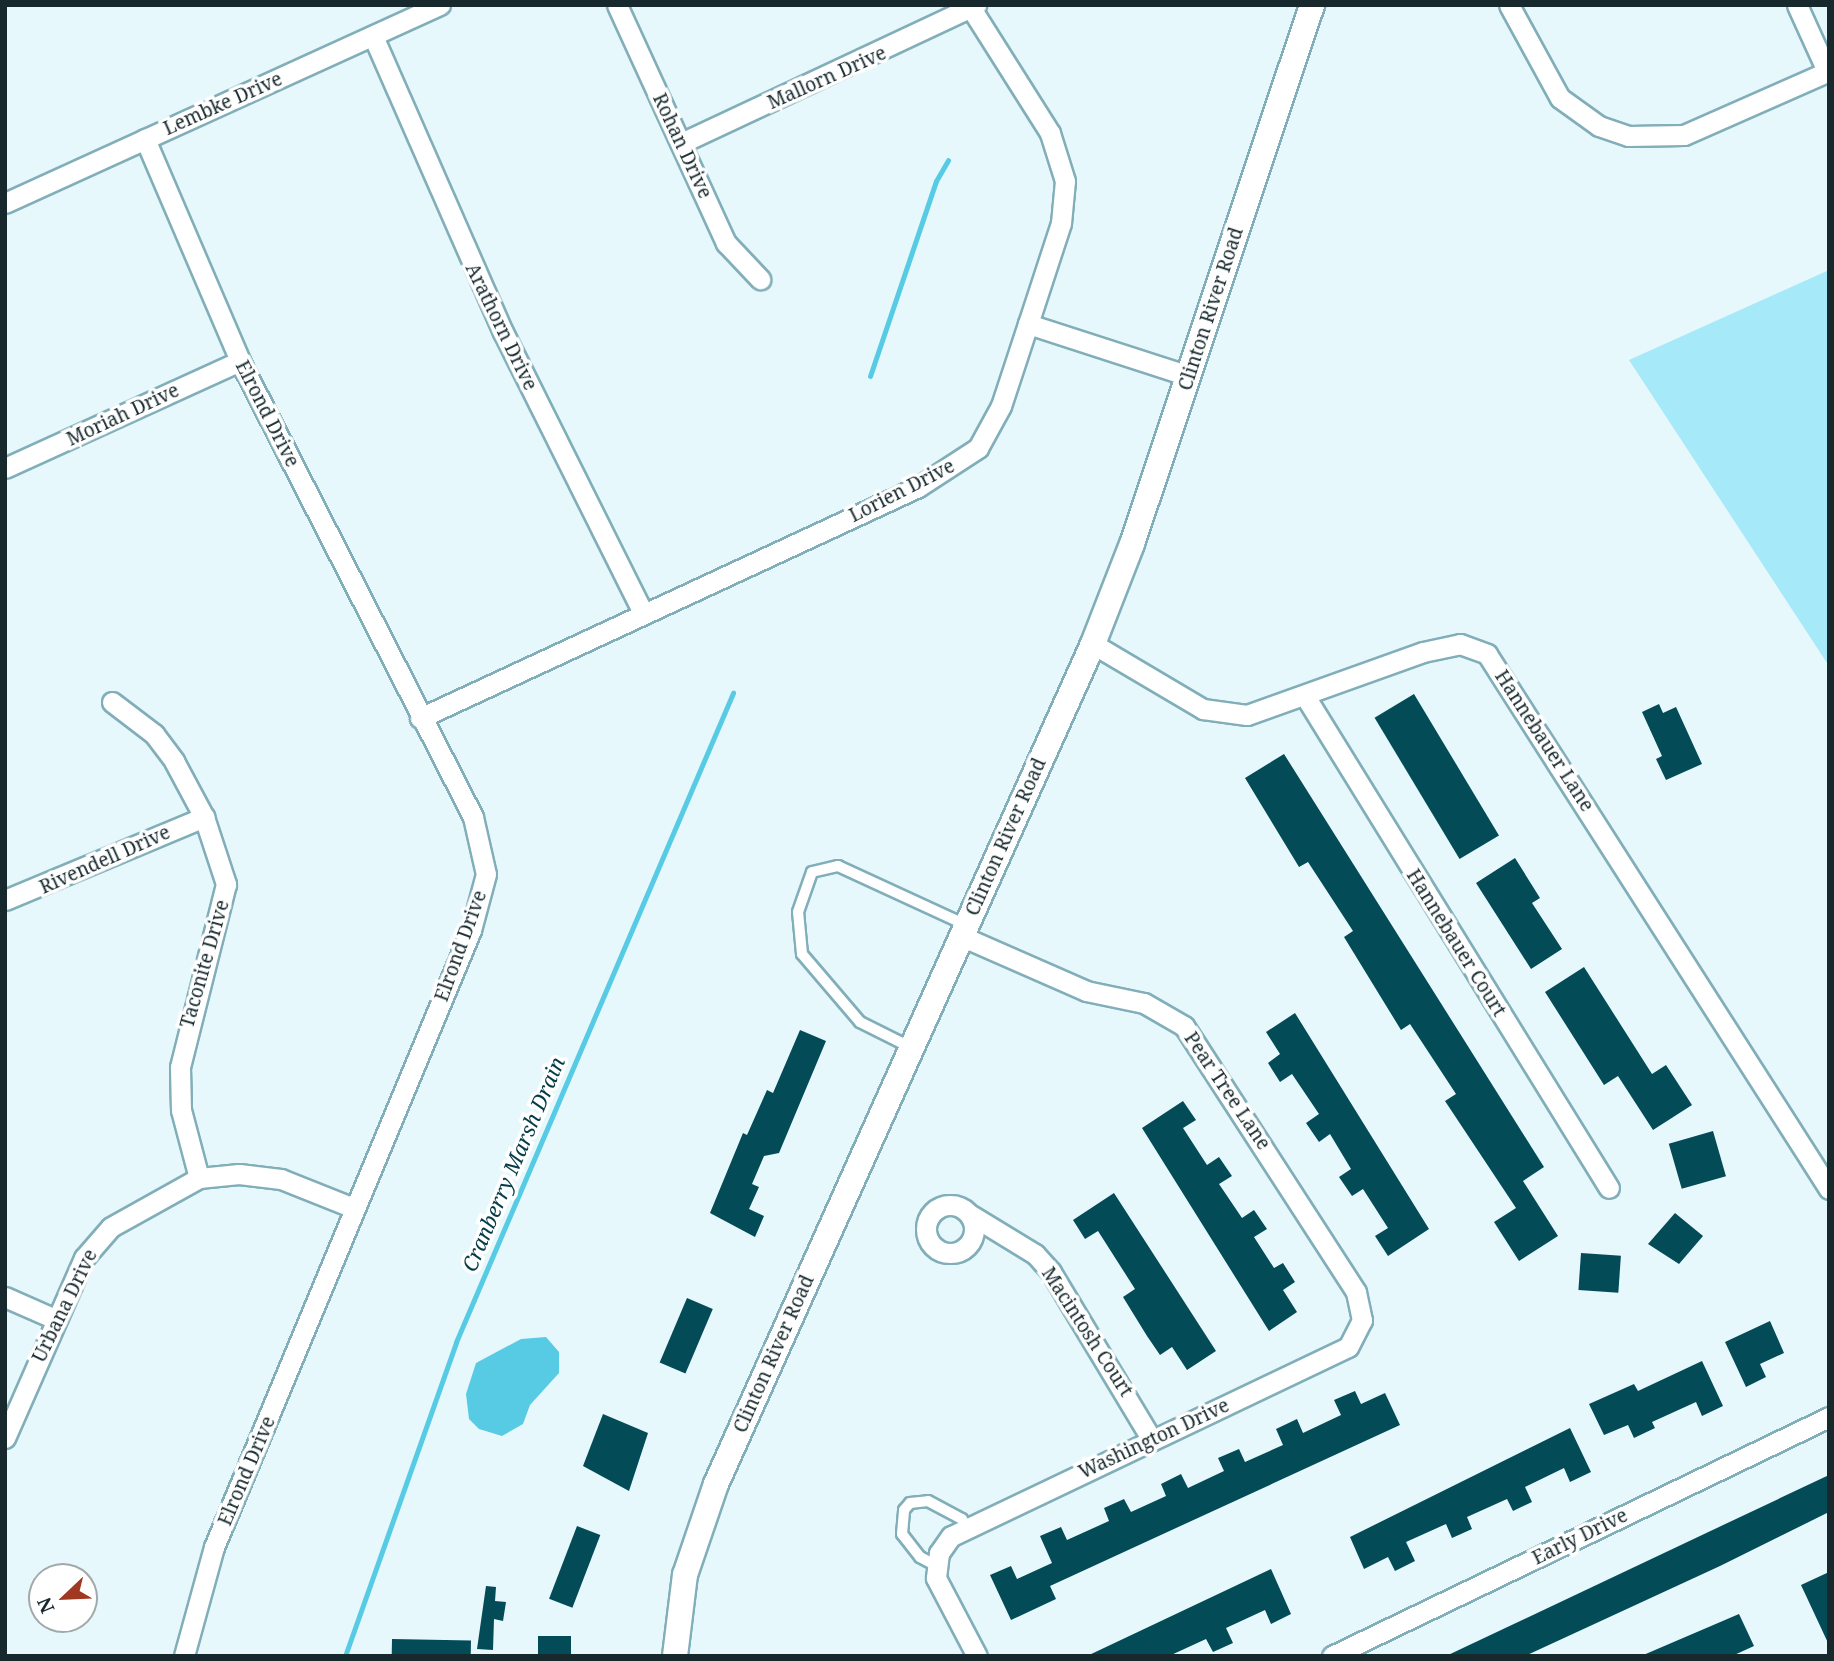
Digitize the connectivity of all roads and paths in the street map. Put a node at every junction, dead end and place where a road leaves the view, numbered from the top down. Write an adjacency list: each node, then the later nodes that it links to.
1 (440, 5): 7 (street, Lembke Drive)
2 (617, 5): 10 (street, Rohan Drive)
3 (1311, 5): 15 (street, Clinton River Road)
4 (1509, 5): 8 (street)
5 (1797, 5): 8 (street)
6 (973, 6): 10 (street, Mallorn Drive); 13 (street, Lorien Drive)
7 (373, 36): 9 (street, Lembke Drive); 17 (street, Arathorn Drive)
8 (1828, 71)
9 (145, 138): 11 (street, Lembke Drive); 14 (street, Elrond Drive)
10 (681, 144): 12 (street, Rohan Drive)
11 (5, 203)
12 (760, 279)
13 (1028, 324): 15 (street); 17 (street, Lorien Drive)
14 (240, 361): 16 (street, Moriah Drive); 21 (street, Elrond Drive)
15 (1189, 376): 18 (street, Clinton River Road)
16 (5, 468)
17 (643, 613): 21 (street, Lorien Drive)
18 (1093, 644): 19 (street, Hannebauer Lane); 24 (street, Clinton River Road)
19 (1305, 696): 27 (street, Hannebauer Court); 28 (street, Hannebauer Lane)
20 (112, 702): 22 (street, Taconite Drive)
21 (420, 718): 29 (street, Elrond Drive)
22 (204, 817): 23 (street, Rivendell Drive); 26 (street, Taconite Drive)
23 (5, 900)
24 (964, 931): 25 (street, Clinton River Road); 25 (lane); 35 (street, Pear Tree Lane)
25 (910, 1047): 43 (street, Clinton River Road)
26 (199, 1178): 29 (street, Urbana Drive); 34 (street, Urbana Drive)
27 (1609, 1188)
28 (1829, 1189)
29 (354, 1208): 42 (street, Elrond Drive)
30 (971, 1215): 31 (street, Macintosh Court); 32 (street); 32 (street, Macintosh Court)
31 (1009, 1236): 32 (street, Macintosh Court); 38 (street, Macintosh Court)
32 (970, 1244)
33 (5, 1297): 34 (street)
34 (55, 1318): 37 (street, Urbana Drive)
35 (1361, 1330): 38 (street, Washington Drive)
36 (1829, 1418): 41 (street, Early Drive)
37 (5, 1438)
38 (1152, 1440): 39 (street, Washington Drive)
39 (967, 1527): 40 (street, Washington Drive); 40 (lane)
40 (935, 1565): 44 (street)
41 (1335, 1655)
42 (184, 1656)
43 (675, 1656)
44 (977, 1656)

